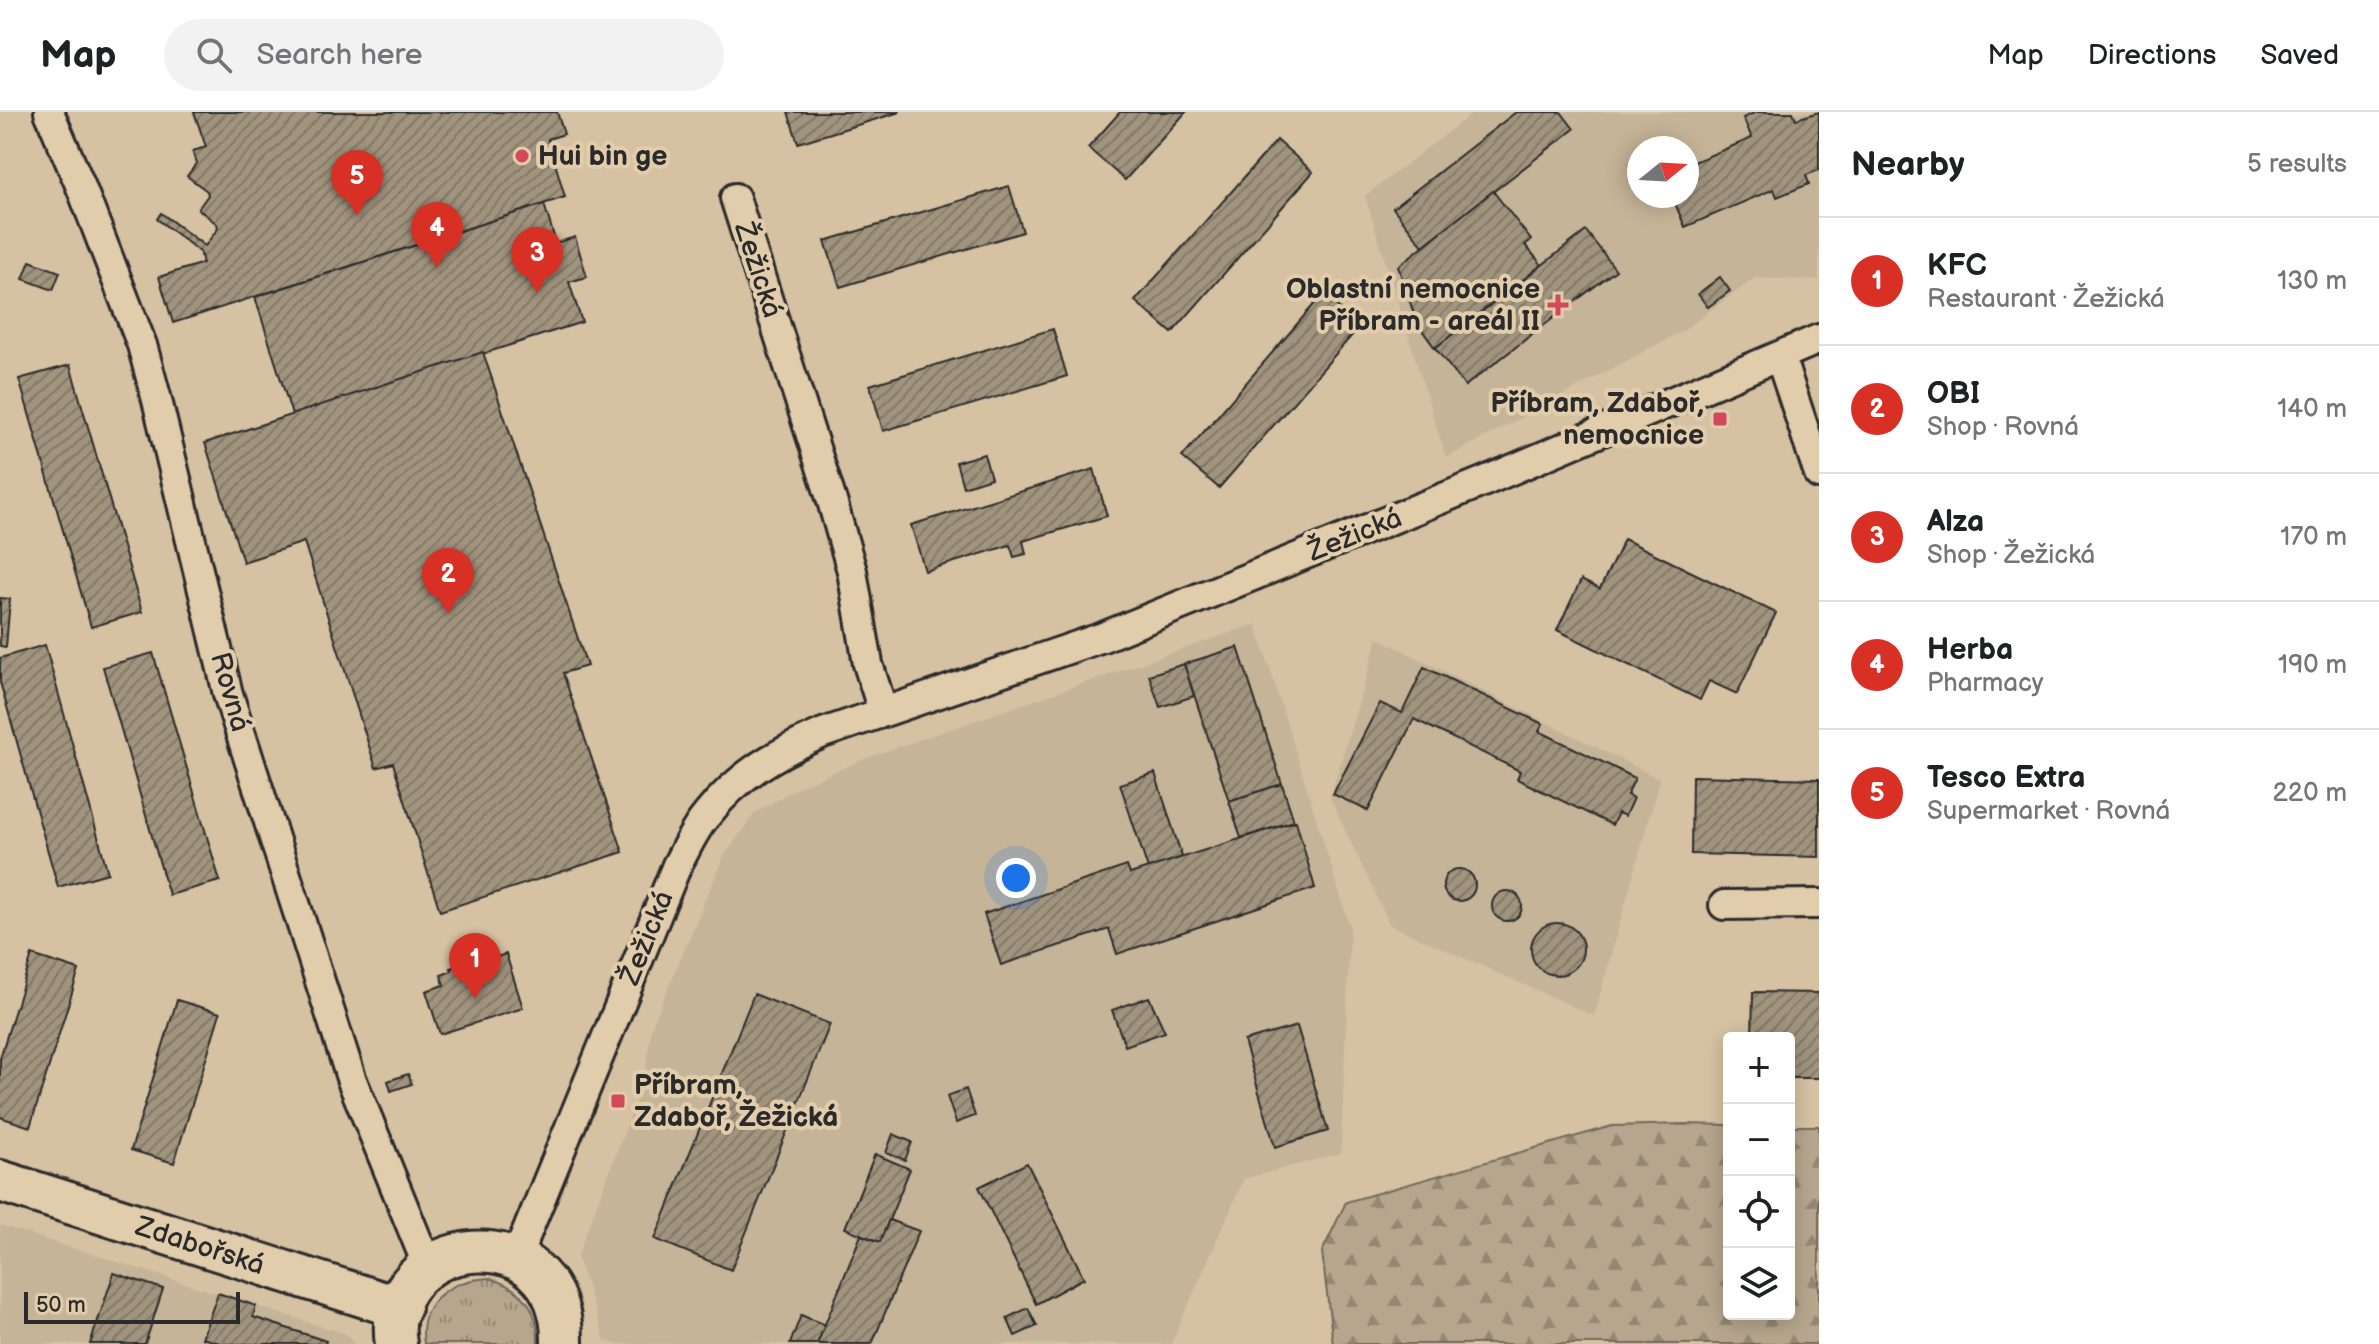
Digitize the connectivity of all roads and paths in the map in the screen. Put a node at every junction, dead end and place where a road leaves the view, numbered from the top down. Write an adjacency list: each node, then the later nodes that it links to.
1 (49, 112): 11 (street, Rovná)
2 (735, 198): 6 (street, Žežická)
3 (1819, 339): 4 (street, Žežická)
4 (1780, 357): 5 (street); 6 (street, Žežická)
5 (1819, 474)
6 (883, 711): 10 (street, Žežická)
7 (1819, 904): 8 (street)
8 (1724, 905)
9 (0, 1181): 12 (street, Zdabořská)
10 (516, 1259): 11 (street); 13 (street)
11 (428, 1267): 12 (street)
12 (398, 1326)
13 (562, 1344)

